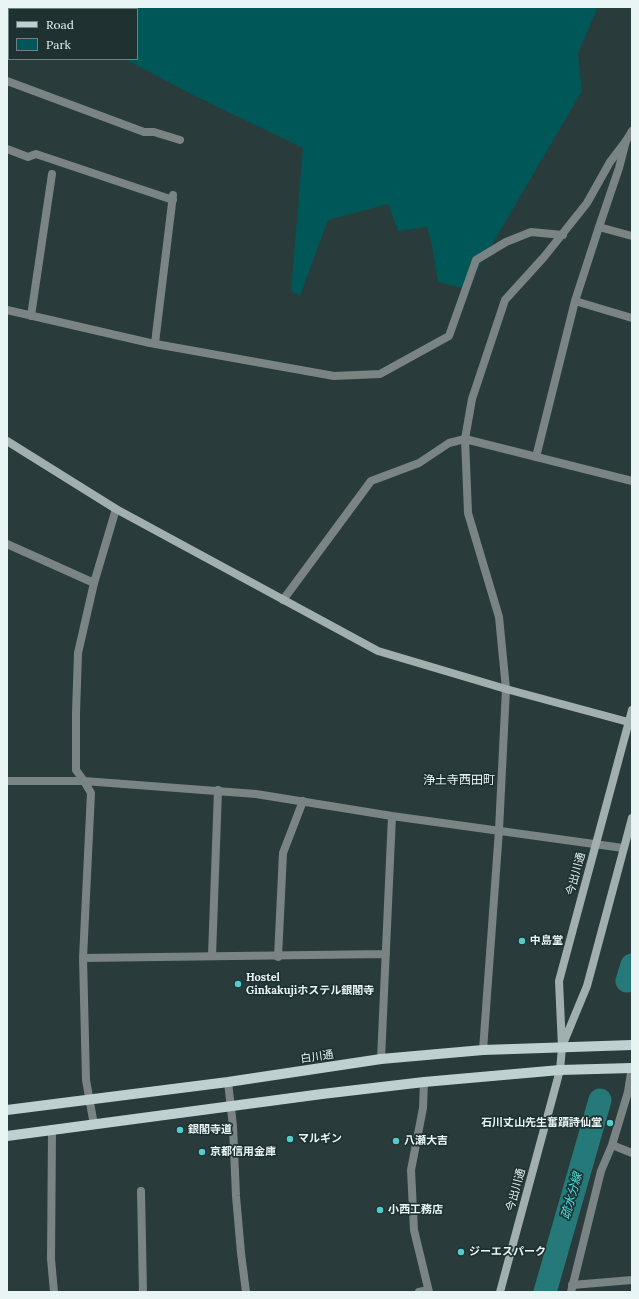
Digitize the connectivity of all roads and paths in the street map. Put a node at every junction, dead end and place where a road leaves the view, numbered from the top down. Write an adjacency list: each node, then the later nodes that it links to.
1 (7, 81): 3 (street)
2 (632, 131): 4 (street)
3 (180, 140)
4 (626, 141): 7 (street); 8 (street)
5 (7, 149): 14 (street)
6 (52, 174): 12 (street)
7 (598, 227): 9 (street); 10 (street)
8 (563, 235): 14 (street); 15 (street)
9 (632, 236)
10 (575, 301): 13 (street); 17 (street)
11 (7, 310): 12 (street)
12 (31, 316): 14 (street)
13 (632, 318)
14 (155, 343)
15 (465, 439): 17 (street); 22 (street); 23 (street)
16 (7, 441): 19 (main road)
17 (536, 457): 18 (street)
18 (632, 481)
19 (116, 509): 21 (street); 22 (main road)
20 (7, 544): 21 (street)
21 (94, 583): 27 (street)
22 (283, 600): 23 (main road)
23 (506, 689): 25 (main road); 32 (street)
24 (632, 710): 25 (main road, 今出川通)
25 (630, 723): 33 (main road, 今出川通)
26 (7, 780): 27 (street)
27 (84, 781): 28 (street); 38 (street)
28 (218, 790): 29 (street); 36 (street)
29 (303, 801): 30 (street); 37 (street)
30 (392, 816): 32 (street); 35 (street)
31 (632, 818): 34 (main road, 今出川通)
32 (499, 830): 33 (street); 41 (street)
33 (596, 844): 34 (street); 40 (main road, 今出川通)
34 (624, 848): 40 (main road, 今出川通)
35 (386, 954): 37 (street); 42 (street)
36 (212, 956): 37 (street); 38 (street)
37 (278, 956)
38 (83, 958): 47 (street)
39 (632, 1045): 40 (main road, 白川通)
40 (562, 1046): 41 (main road, 白川通); 44 (main road, 今出川通)
41 (482, 1050): 42 (main road, 白川通)
42 (382, 1059): 45 (main road, 白川通)
43 (632, 1068): 44 (main road); 53 (street)
44 (560, 1070): 46 (main road); 63 (main road, 今出川通)
45 (228, 1082): 47 (main road, 白川通); 48 (street)
46 (424, 1082): 48 (main road); 58 (street)
47 (90, 1100): 49 (main road, 白川通); 50 (street)
48 (231, 1106): 50 (main road); 61 (street)
49 (7, 1110)
50 (94, 1125): 51 (main road)
51 (52, 1130): 52 (main road); 59 (street)
52 (7, 1136)
53 (612, 1145): 54 (street); 57 (street)
54 (632, 1153)
55 (141, 1191): 60 (street)
56 (632, 1280): 57 (street)
57 (572, 1289)
58 (428, 1291): 62 (street)
59 (54, 1292)
60 (143, 1292)
61 (246, 1292)
62 (419, 1292)
63 (500, 1292)

